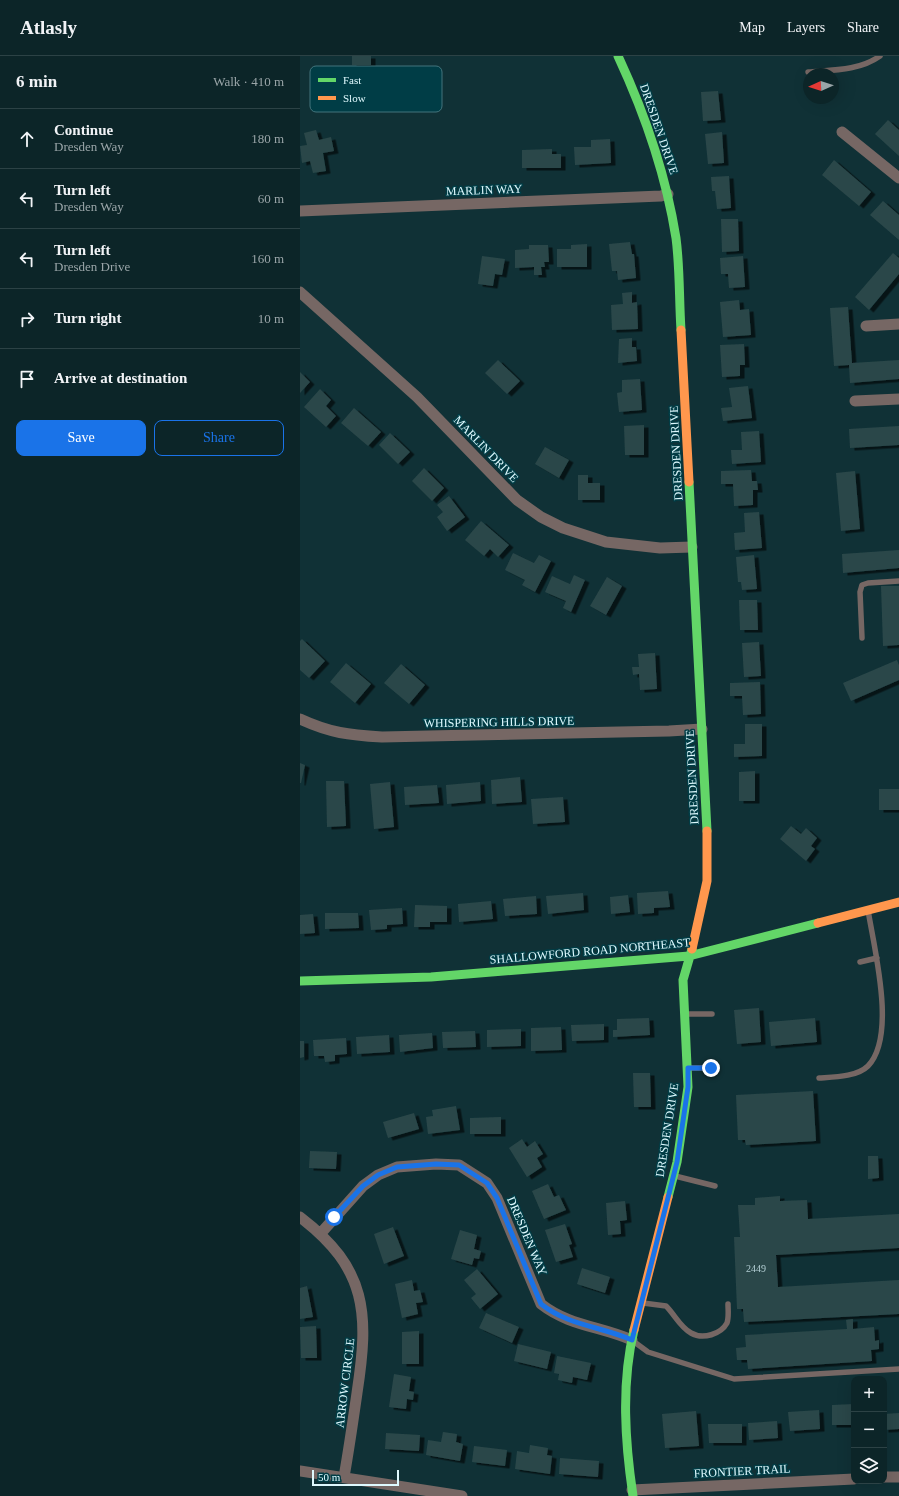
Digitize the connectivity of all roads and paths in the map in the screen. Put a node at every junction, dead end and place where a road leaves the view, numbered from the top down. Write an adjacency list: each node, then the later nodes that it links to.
1 (618, 56): 6 (street, DRESDEN DRIVE)
2 (880, 56): 3 (lane)
3 (839, 70)
4 (842, 132): 5 (street)
5 (899, 178)
6 (668, 194): 7 (street, MARLIN WAY); 13 (street, DRESDEN DRIVE)
7 (300, 211)
8 (300, 292): 13 (street, MARLIN DRIVE)
9 (899, 324): 10 (street)
10 (866, 326)
11 (899, 399): 12 (street)
12 (855, 401)
13 (692, 547): 17 (street, DRESDEN DRIVE)
14 (899, 581): 15 (lane)
15 (862, 638)
16 (300, 719): 17 (street, WHISPERING HILLS DRIVE)
17 (702, 729): 20 (street, DRESDEN DRIVE)
18 (899, 902): 19 (street, SHALLOWFORD ROAD NORTHEAST)
19 (868, 910): 20 (street, SHALLOWFORD ROAD NORTHEAST); 21 (lane)
20 (690, 956): 23 (street, SHALLOWFORD ROAD NORTHEAST); 24 (street, DRESDEN DRIVE)
21 (877, 958): 22 (lane); 28 (lane)
22 (860, 962)
23 (300, 981)
24 (685, 1014): 25 (lane); 26 (street, DRESDEN DRIVE)
25 (712, 1014)
26 (688, 1068): 27 (lane); 29 (street, DRESDEN DRIVE)
27 (711, 1068)
28 (819, 1078)
29 (673, 1176): 30 (lane); 33 (street, DRESDEN DRIVE)
30 (715, 1186)
31 (300, 1217): 32 (street, ARROW CIRCLE)
32 (321, 1233): 35 (street, DRESDEN WAY); 38 (street, ARROW CIRCLE)
33 (641, 1303): 34 (lane); 35 (street, DRESDEN DRIVE)
34 (728, 1304)
35 (632, 1340): 36 (lane); 42 (street, DRESDEN DRIVE)
36 (899, 1369)
37 (300, 1471): 38 (street)
38 (344, 1477): 43 (street)
39 (899, 1477): 40 (street)
40 (887, 1478)
41 (851, 1479): 42 (street, FRONTIER TRAIL)
42 (632, 1493)
43 (462, 1496)

